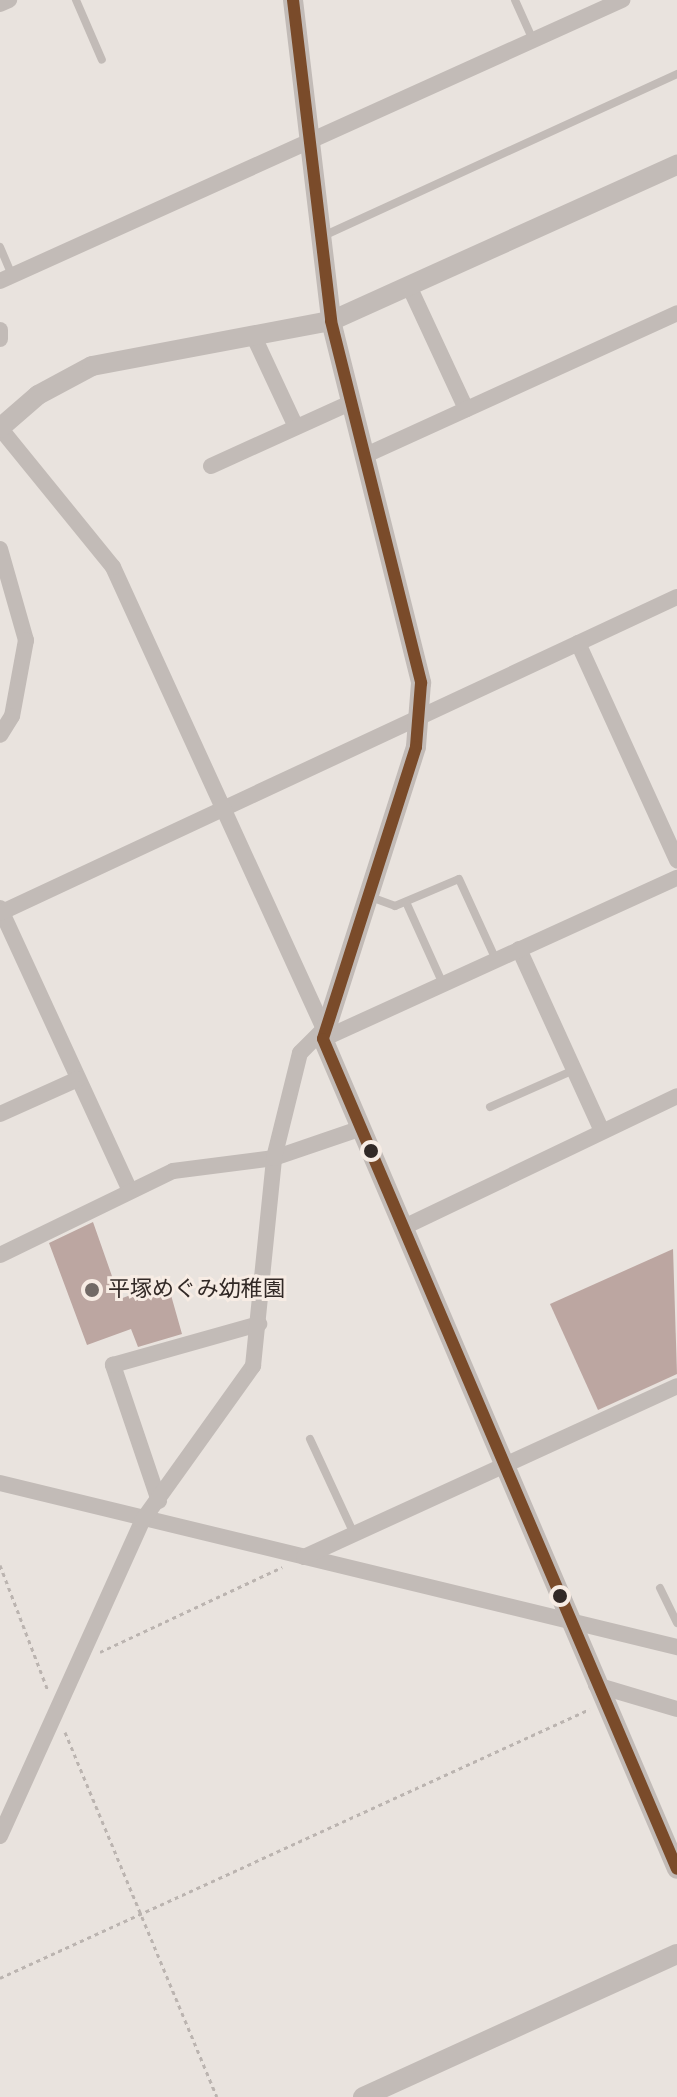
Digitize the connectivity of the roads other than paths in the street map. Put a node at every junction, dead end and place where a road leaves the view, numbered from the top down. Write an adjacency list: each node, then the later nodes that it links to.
1 (9, 0): 6 (street)
2 (76, 0): 8 (lane)
3 (515, 0): 7 (lane)
4 (622, 0): 7 (street)
5 (296, 1): 10 (street)
6 (0, 4)
7 (533, 40): 10 (street)
8 (102, 60)
9 (677, 74): 12 (lane)
10 (307, 141): 12 (street); 14 (street)
11 (677, 165): 15 (street)
12 (320, 238): 17 (street)
13 (0, 247): 14 (lane)
14 (6, 278)
15 (409, 286): 17 (street); 22 (street)
16 (677, 313): 22 (street)
17 (331, 321): 19 (street); 21 (street)
18 (0, 330): 20 (street)
19 (254, 337): 23 (street); 24 (street)
20 (0, 339)
21 (352, 402): 23 (street); 25 (street)
22 (466, 409): 25 (street)
23 (296, 427): 26 (street)
24 (0, 428): 32 (street)
25 (366, 455): 30 (street)
26 (211, 466)
27 (0, 549): 31 (street)
28 (677, 597): 29 (street)
29 (578, 643): 30 (street); 33 (street)
30 (420, 716): 32 (street); 35 (street)
31 (0, 735)
32 (219, 808): 37 (street); 41 (street)
33 (677, 860)
34 (677, 878): 38 (street)
35 (366, 896): 36 (lane); 41 (street)
36 (406, 902): 39 (lane); 40 (lane)
37 (1, 911): 43 (street)
38 (519, 949): 39 (street); 42 (street)
39 (496, 960): 40 (street)
40 (443, 984): 41 (street)
41 (323, 1034): 47 (street); 49 (street)
42 (574, 1070): 45 (lane); 48 (street)
43 (78, 1079): 46 (street); 50 (street)
44 (677, 1096): 48 (street)
45 (490, 1107)
46 (0, 1114)
47 (356, 1130): 49 (street); 51 (street)
48 (602, 1131): 51 (street)
49 (274, 1158): 50 (street); 53 (street)
50 (130, 1191): 52 (street)
51 (402, 1228): 56 (street)
52 (0, 1255)
53 (259, 1324): 58 (street); 58 (street)
54 (677, 1386): 56 (street)
55 (310, 1439): 60 (lane)
56 (505, 1465): 60 (street); 63 (street)
57 (0, 1483): 59 (street)
58 (159, 1501): 59 (street)
59 (142, 1521): 61 (street); 68 (street)
60 (354, 1534): 61 (street)
61 (304, 1557): 63 (street)
62 (660, 1588): 64 (lane)
63 (570, 1621): 65 (street); 66 (street)
64 (677, 1623)
65 (677, 1647)
66 (600, 1694): 67 (street); 69 (street)
67 (675, 1703)
68 (0, 1836)
69 (677, 1869)
70 (677, 1954): 71 (street)
71 (363, 2097)

